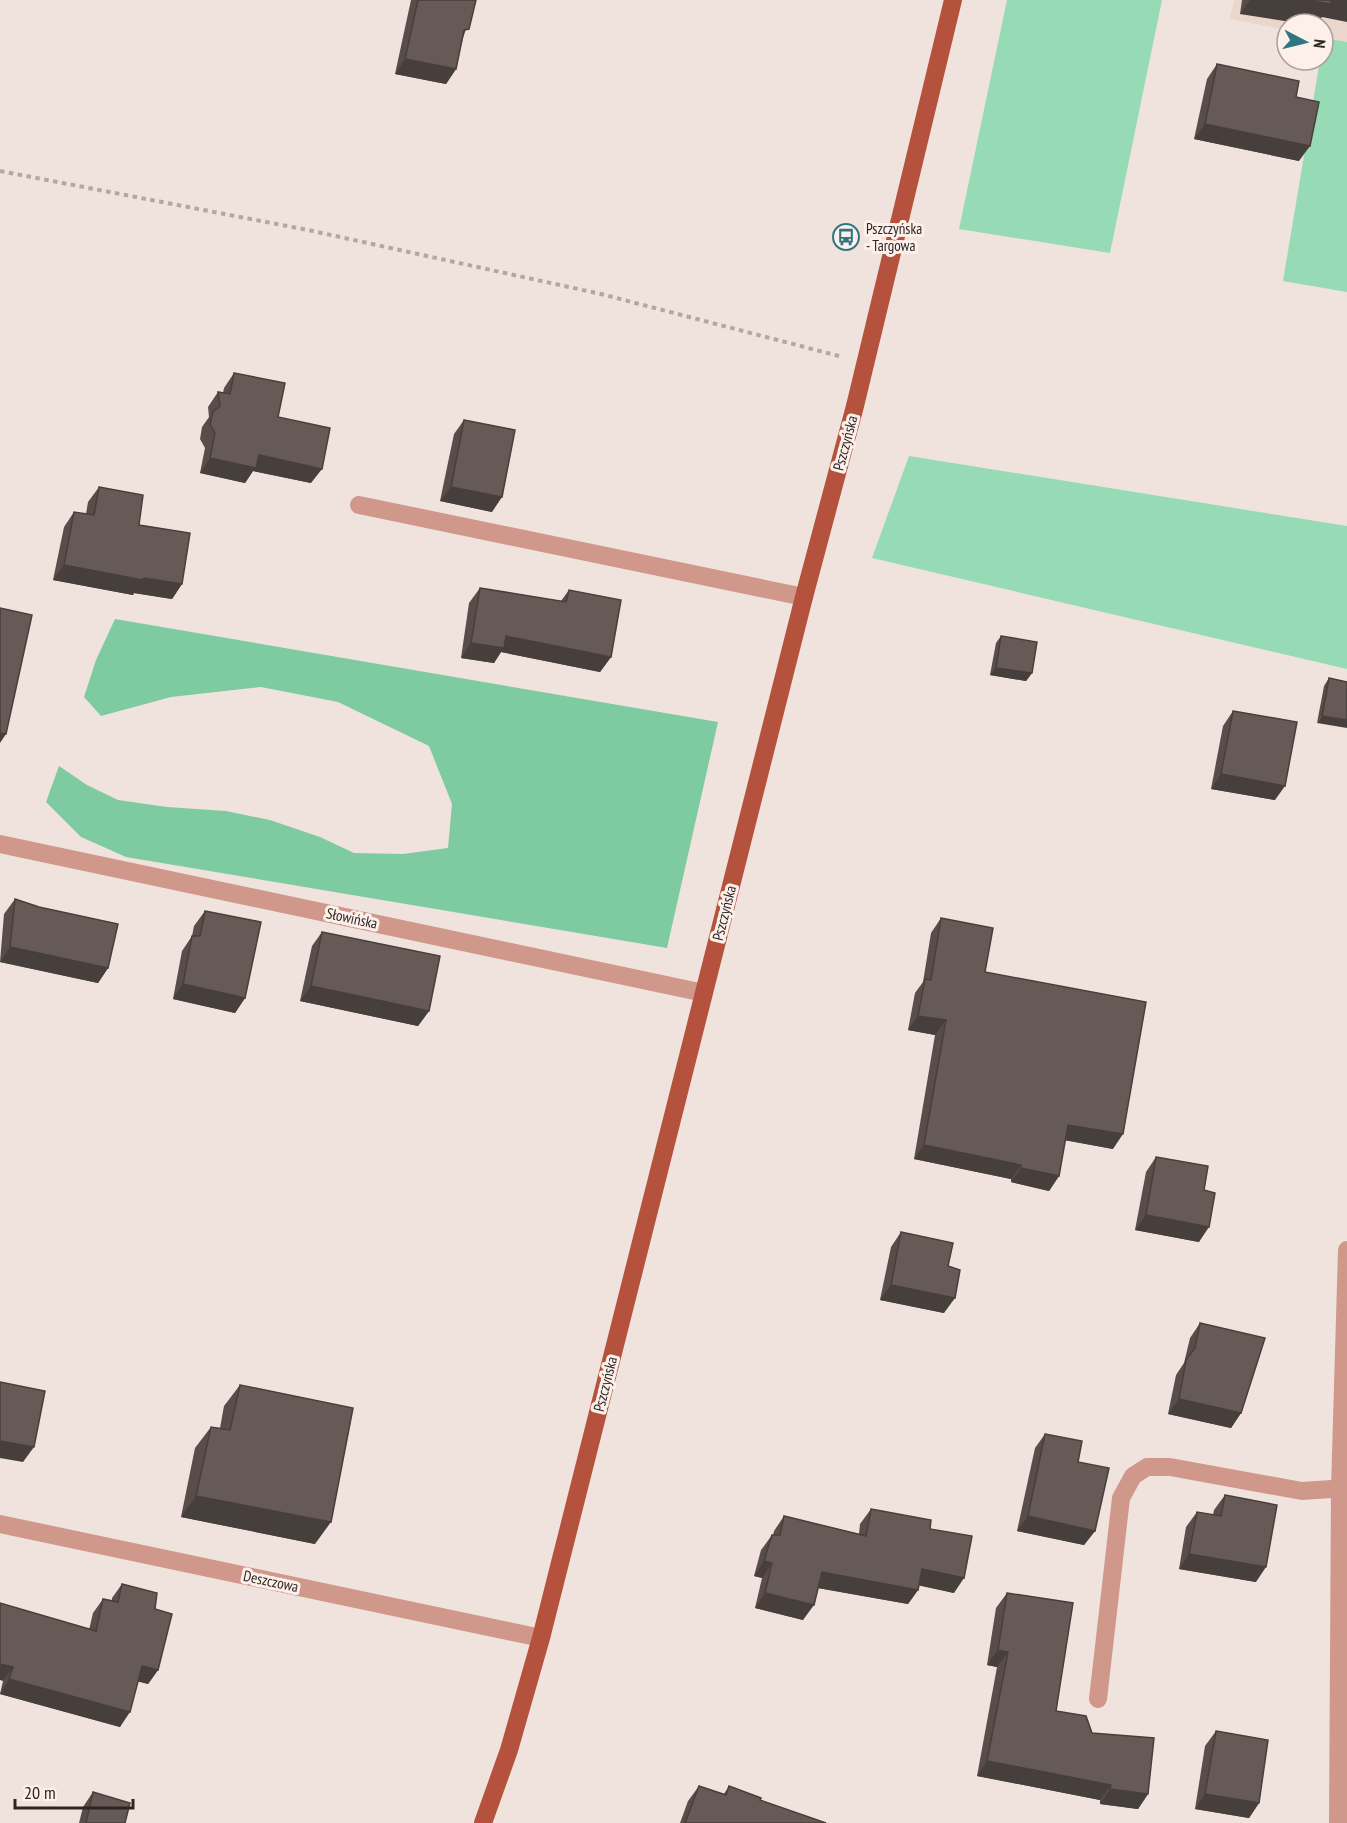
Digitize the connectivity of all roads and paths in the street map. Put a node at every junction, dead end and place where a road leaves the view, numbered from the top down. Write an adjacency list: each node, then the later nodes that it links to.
1 (953, 0): 3 (main road, Pszczyńska)
2 (0, 171): 3 (path)
3 (866, 363): 5 (main road, Pszczyńska)
4 (358, 505): 5 (street)
5 (804, 597): 7 (main road, Pszczyńska)
6 (0, 844): 7 (street, Słowińska)
7 (704, 993): 11 (main road, Pszczyńska)
8 (1347, 1250): 9 (street)
9 (1344, 1488): 12 (street); 14 (street)
10 (0, 1524): 11 (street, Deszczowa)
11 (541, 1638): 13 (main road, Pszczyńska)
12 (1098, 1699)
13 (483, 1823)
14 (1338, 1823)

